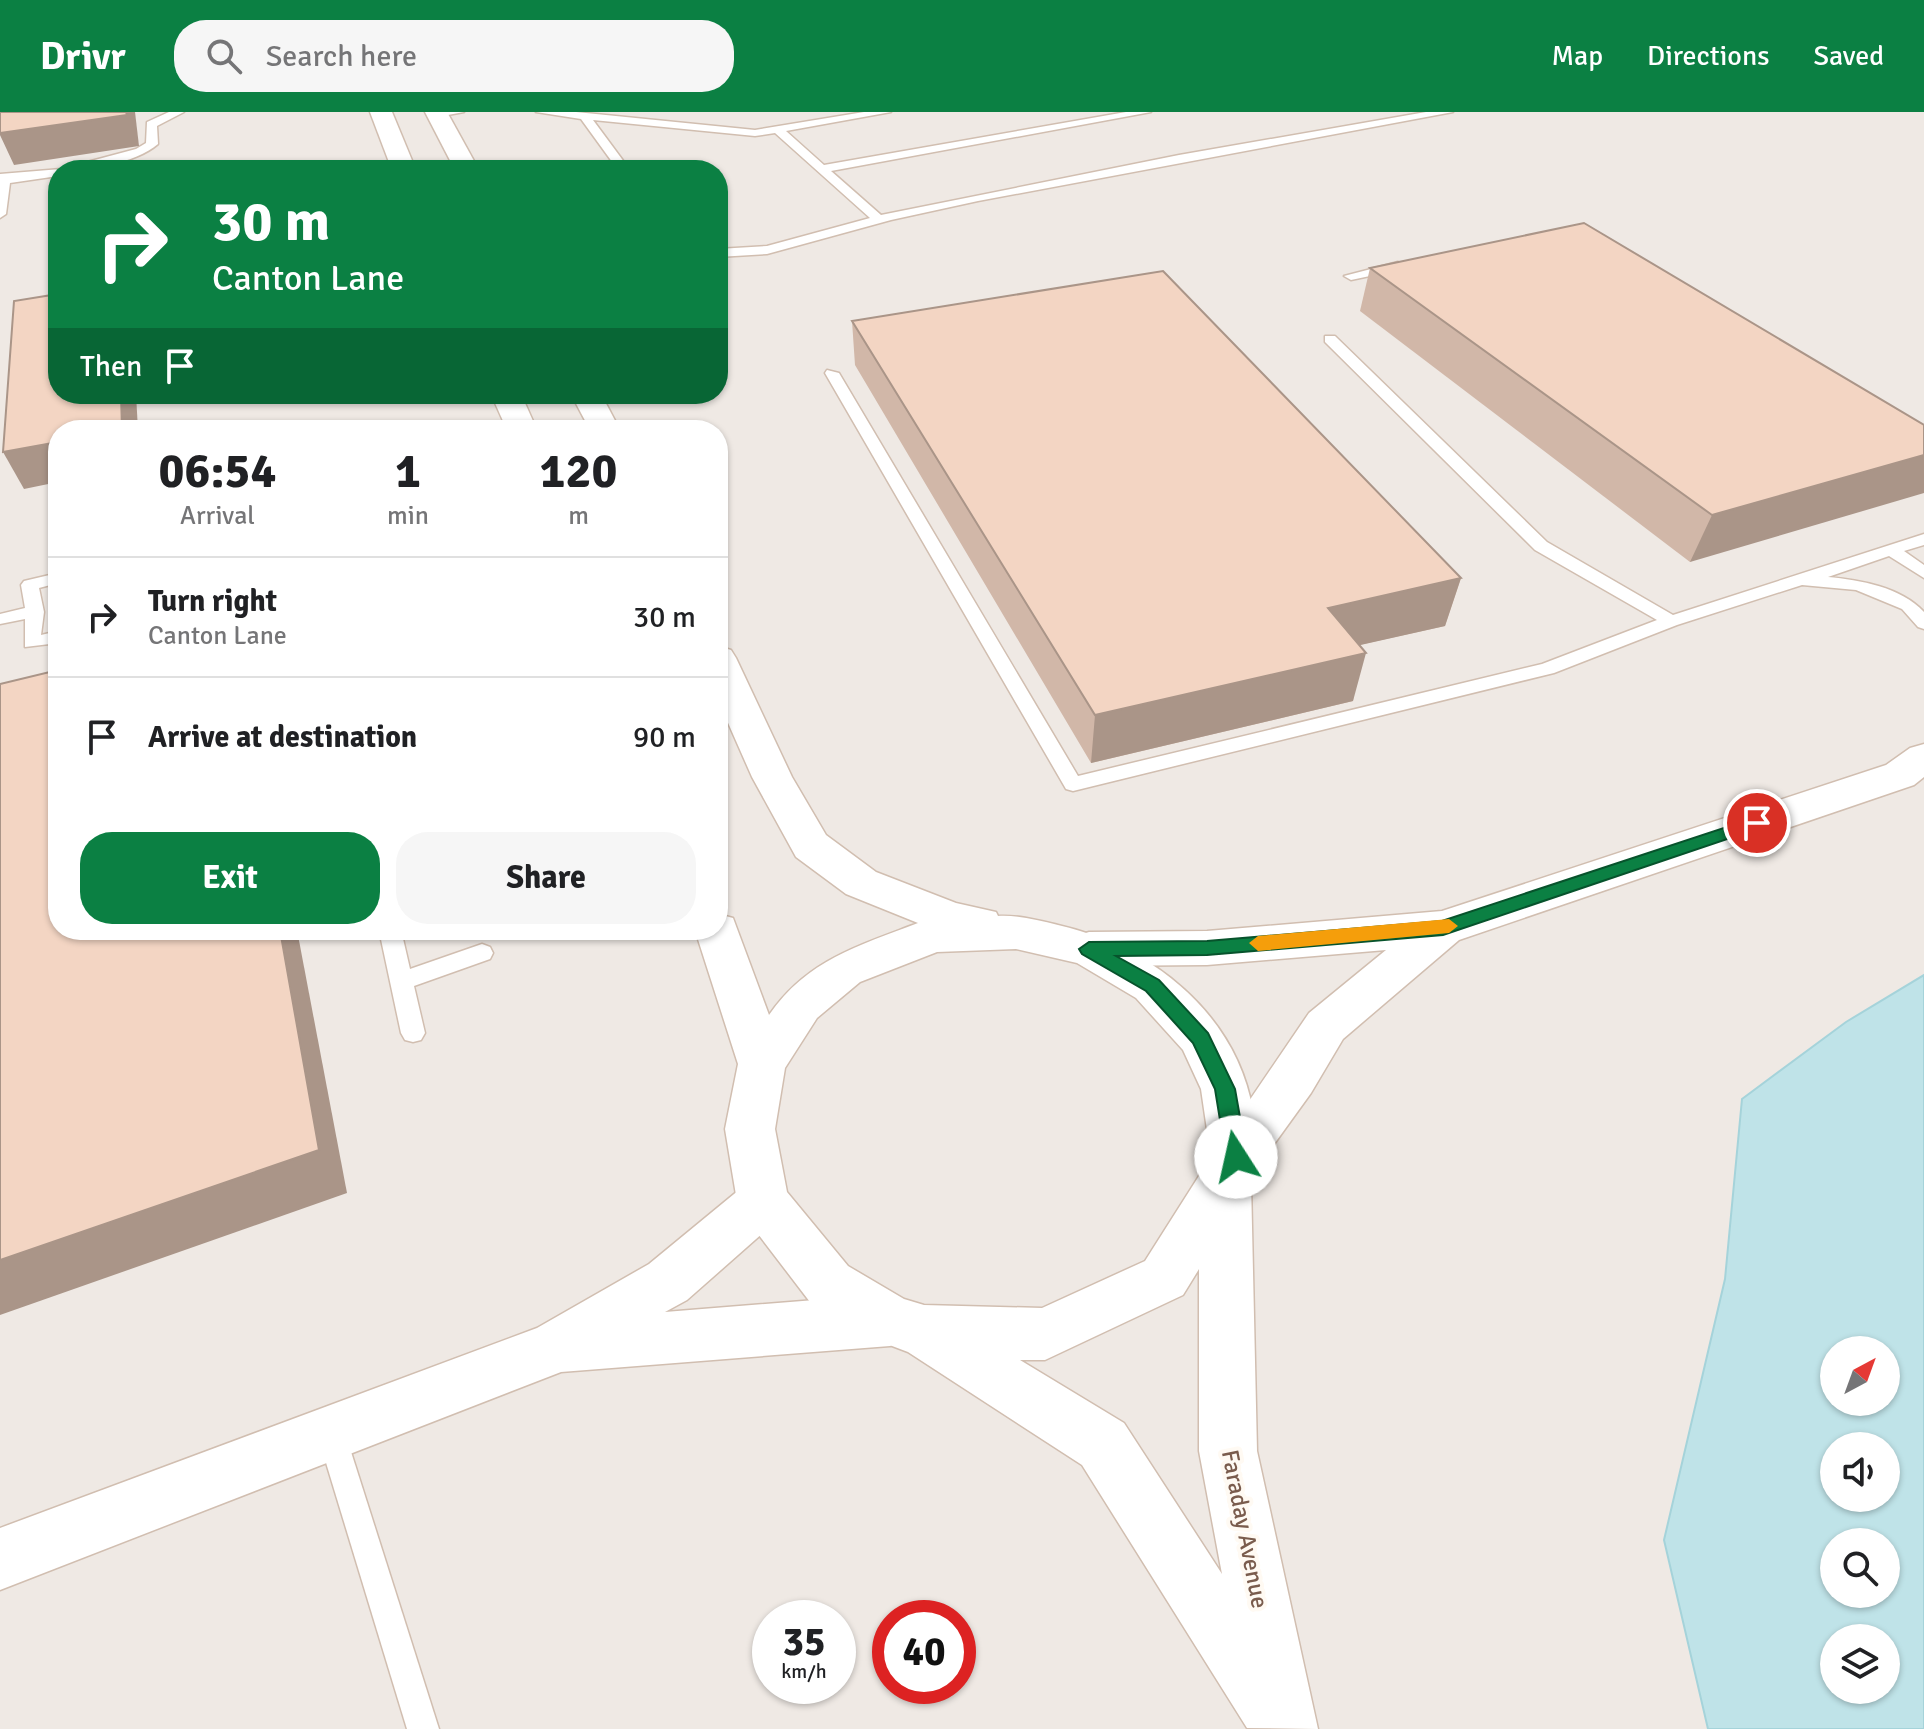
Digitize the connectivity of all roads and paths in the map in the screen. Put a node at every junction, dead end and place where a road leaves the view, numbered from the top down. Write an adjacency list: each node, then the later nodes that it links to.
1 (178, 112): 10 (lane)
2 (381, 112): 11 (street)
3 (542, 112): 8 (lane)
4 (885, 112): 9 (lane)
5 (1145, 112): 14 (lane)
6 (1447, 112): 18 (lane)
7 (444, 113): 12 (street)
8 (585, 117): 9 (lane); 13 (lane)
9 (779, 131): 14 (lane)
10 (105, 160)
11 (400, 160)
12 (463, 160)
13 (617, 160)
14 (823, 169): 18 (lane)
15 (48, 173): 16 (lane)
16 (2, 179): 17 (lane)
17 (0, 214)
18 (878, 219): 19 (lane)
19 (728, 254)
20 (1410, 264): 21 (lane)
21 (1351, 276)
22 (1330, 339): 31 (lane)
23 (832, 373): 31 (lane)
24 (1924, 539): 25 (lane)
25 (1893, 551): 26 (lane); 28 (lane)
26 (1924, 573)
27 (48, 580): 29 (lane)
28 (1801, 580): 31 (lane); 32 (lane)
29 (35, 612): 30 (lane); 33 (lane)
30 (0, 619)
31 (1671, 621)
32 (1924, 623)
33 (48, 639)
34 (728, 680): 37 (street)
35 (1916, 769): 36 (street)
36 (1443, 928): 40 (street); 45 (street)
37 (1016, 932): 40 (street); 44 (street)
38 (392, 940): 42 (lane)
39 (720, 940): 44 (street)
40 (1089, 949): 45 (street, Faraday Avenue)
41 (482, 953): 42 (lane)
42 (402, 981): 43 (lane)
43 (413, 1033)
44 (762, 1064): 46 (street)
45 (1231, 1170): 47 (street); 52 (street, Faraday Avenue)
46 (763, 1201): 47 (street, Faraday Avenue); 48 (street)
47 (907, 1325): 48 (street); 52 (street, Faraday Avenue)
48 (554, 1348): 49 (street)
49 (331, 1433): 50 (street); 51 (lane)
50 (0, 1559)
51 (423, 1729)
52 (1285, 1729)

